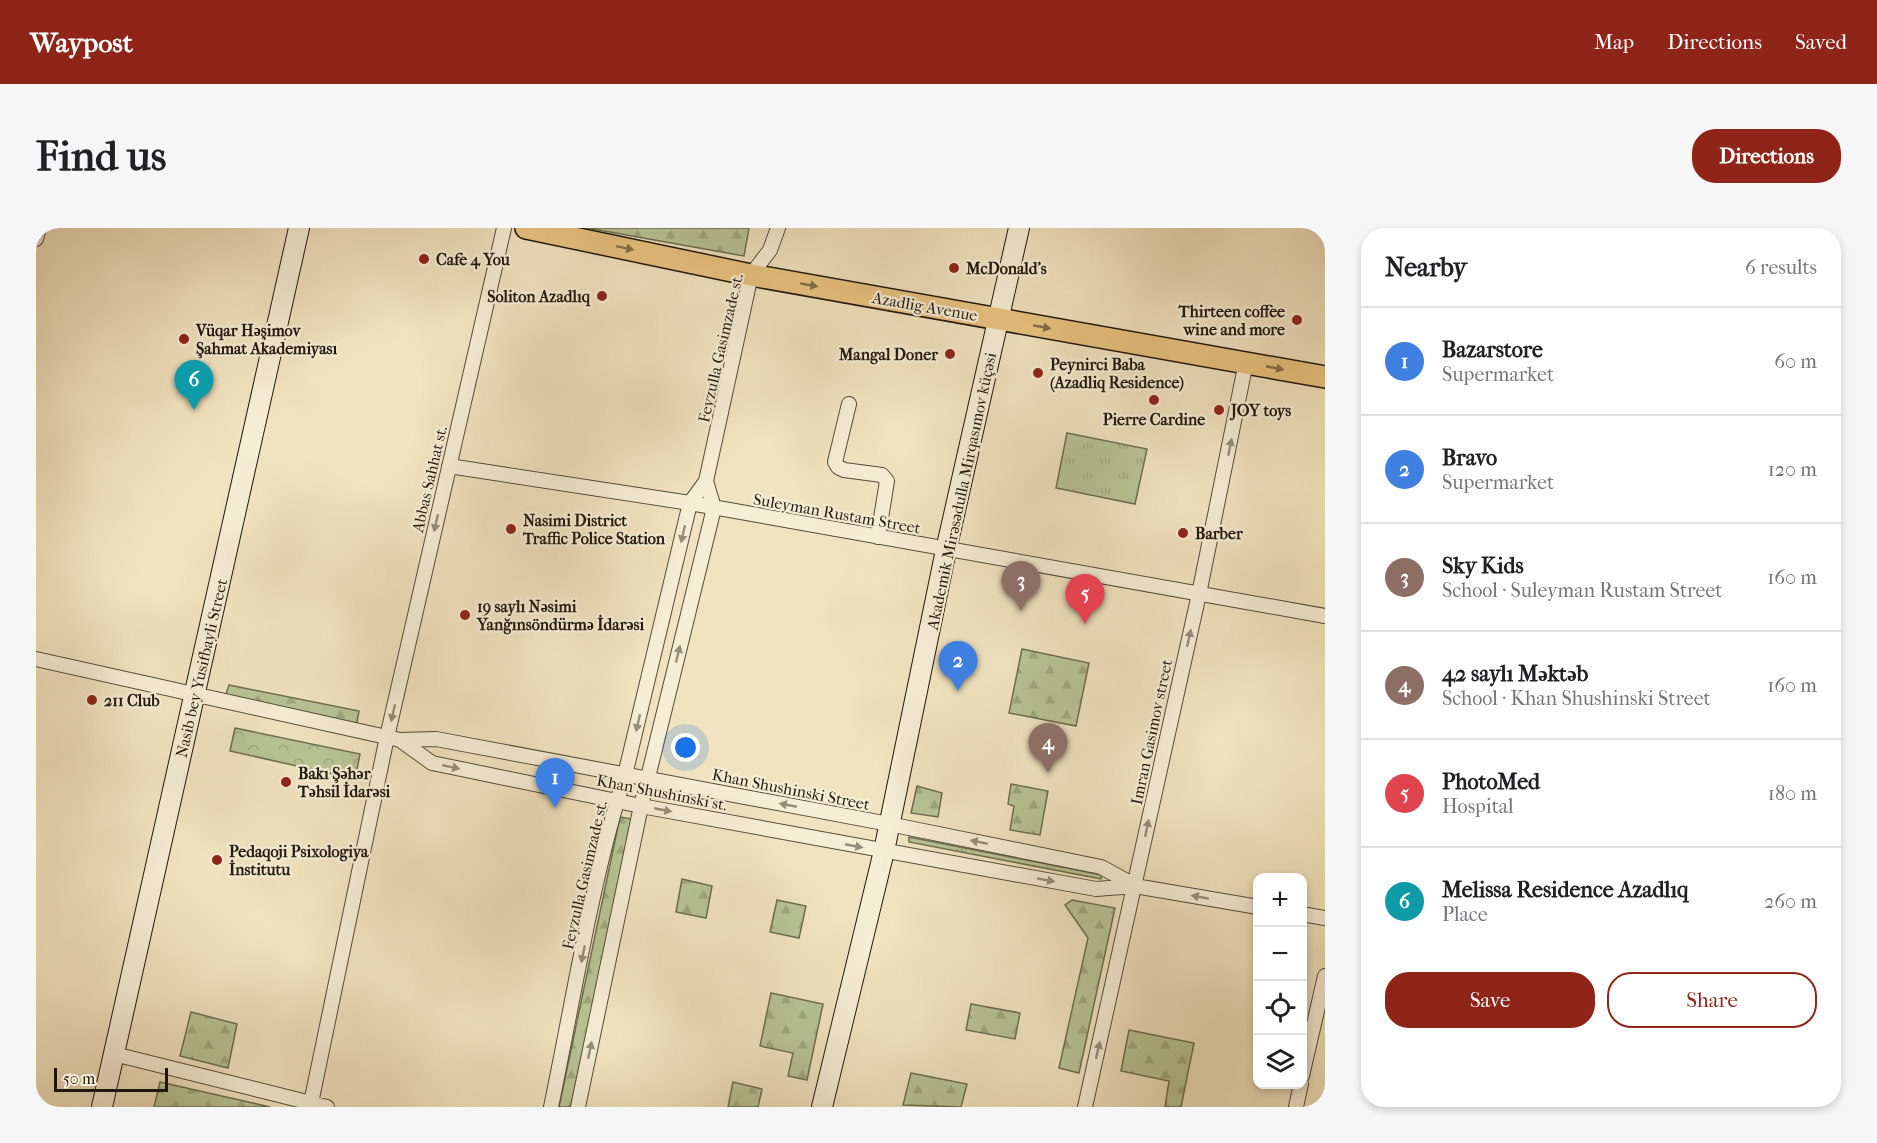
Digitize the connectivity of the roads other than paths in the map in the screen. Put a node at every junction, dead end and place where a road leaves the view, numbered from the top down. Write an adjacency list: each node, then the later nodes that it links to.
1 (39, 228): 7 (street)
2 (299, 228): 22 (street, Nasib bey Yusifbayli Street)
3 (504, 228): 13 (street, Abbas Sahhat st.)
4 (526, 228): 8 (main road, Azadlig Avenue, one-way to 8)
5 (778, 228): 8 (street, Feyzulla Gasimzade st.)
6 (1019, 228): 9 (street, Akademik Mirəsədulla Mirqasımov küçəsi)
7 (36, 239)
8 (751, 275): 9 (main road, Azadlig Avenue, one-way to 9); 14 (street, Feyzulla Gasimzade st.)
9 (998, 319): 10 (main road, Azadlig Avenue, one-way to 10); 18 (street, Akademik Mirəsədulla Mirqasımov küçəsi)
10 (1246, 362): 11 (main road, Azadlig Avenue, one-way to 11); 19 (street, Imran Gasimov street, one-way to 10)
11 (1325, 377)
12 (849, 404): 17 (street)
13 (449, 466): 15 (street, Suleyman Rustam Street); 23 (street, Abbas Sahhat st., one-way to 23)
14 (706, 481): 15 (street, Feyzulla Gasimzade st.); 16 (street, Feyzulla Gasimzade st.)
15 (690, 503): 16 (street, Suleyman Rustam Street); 24 (street, Feyzulla Gasimzade st., one-way to 24)
16 (714, 508): 17 (street, Suleyman Rustam Street); 25 (street, one-way to 16)
17 (878, 537): 18 (street, Suleyman Rustam Street)
18 (946, 550): 19 (street, Suleyman Rustam Street); 28 (street, Akademik Mirəsədulla Mirqasımov küçəsi)
19 (1199, 594): 20 (street, Suleyman Rustam Street); 30 (street, Imran Gasimov street, one-way to 19)
20 (1325, 615)
21 (36, 659): 22 (street, Khan Shushinski st.)
22 (195, 694): 23 (street, Khan Shushinski st.); 35 (street, Nasib bey Yusifbayli Street)
23 (394, 739): 24 (street, Khan Shushinski Street); 26 (street, Khan Shushinski st., one-way to 26); 38 (street, Abbas Sahhat st.)
24 (626, 775): 25 (street, Khan Shushinski Street); 26 (street, Feyzulla Gasimzade st.)
25 (648, 779): 27 (street); 28 (street, Khan Shushinski Street, one-way to 25)
26 (617, 801): 27 (street, Khan Shushinski st.); 41 (street, Feyzulla Gasimzade st., one-way to 41)
27 (641, 806): 29 (street, Khan Shushinski st., one-way to 29); 42 (street, one-way to 27)
28 (889, 824): 29 (street, Akademik Mirəsədulla Mirqasımov küçəsi); 30 (street, Khan Shushinski Street, one-way to 28)
29 (884, 851): 30 (street, Khan Shushinski st., one-way to 30); 43 (street)
30 (1136, 886): 31 (street, Khan Shushinski st., one-way to 30); 44 (street, Imran Gasimov street, one-way to 30)
31 (1253, 906)
32 (1307, 915): 33 (street)
33 (1325, 918)
34 (1325, 976): 36 (street)
35 (114, 1054): 38 (street); 39 (street, Nasib bey Yusifbayli Street)
36 (1307, 1054)
37 (1300, 1089): 45 (street)
38 (311, 1103): 40 (street)
39 (102, 1107)
40 (327, 1107)
41 (551, 1107)
42 (578, 1107)
43 (822, 1107)
44 (1085, 1107)
45 (1296, 1107)

